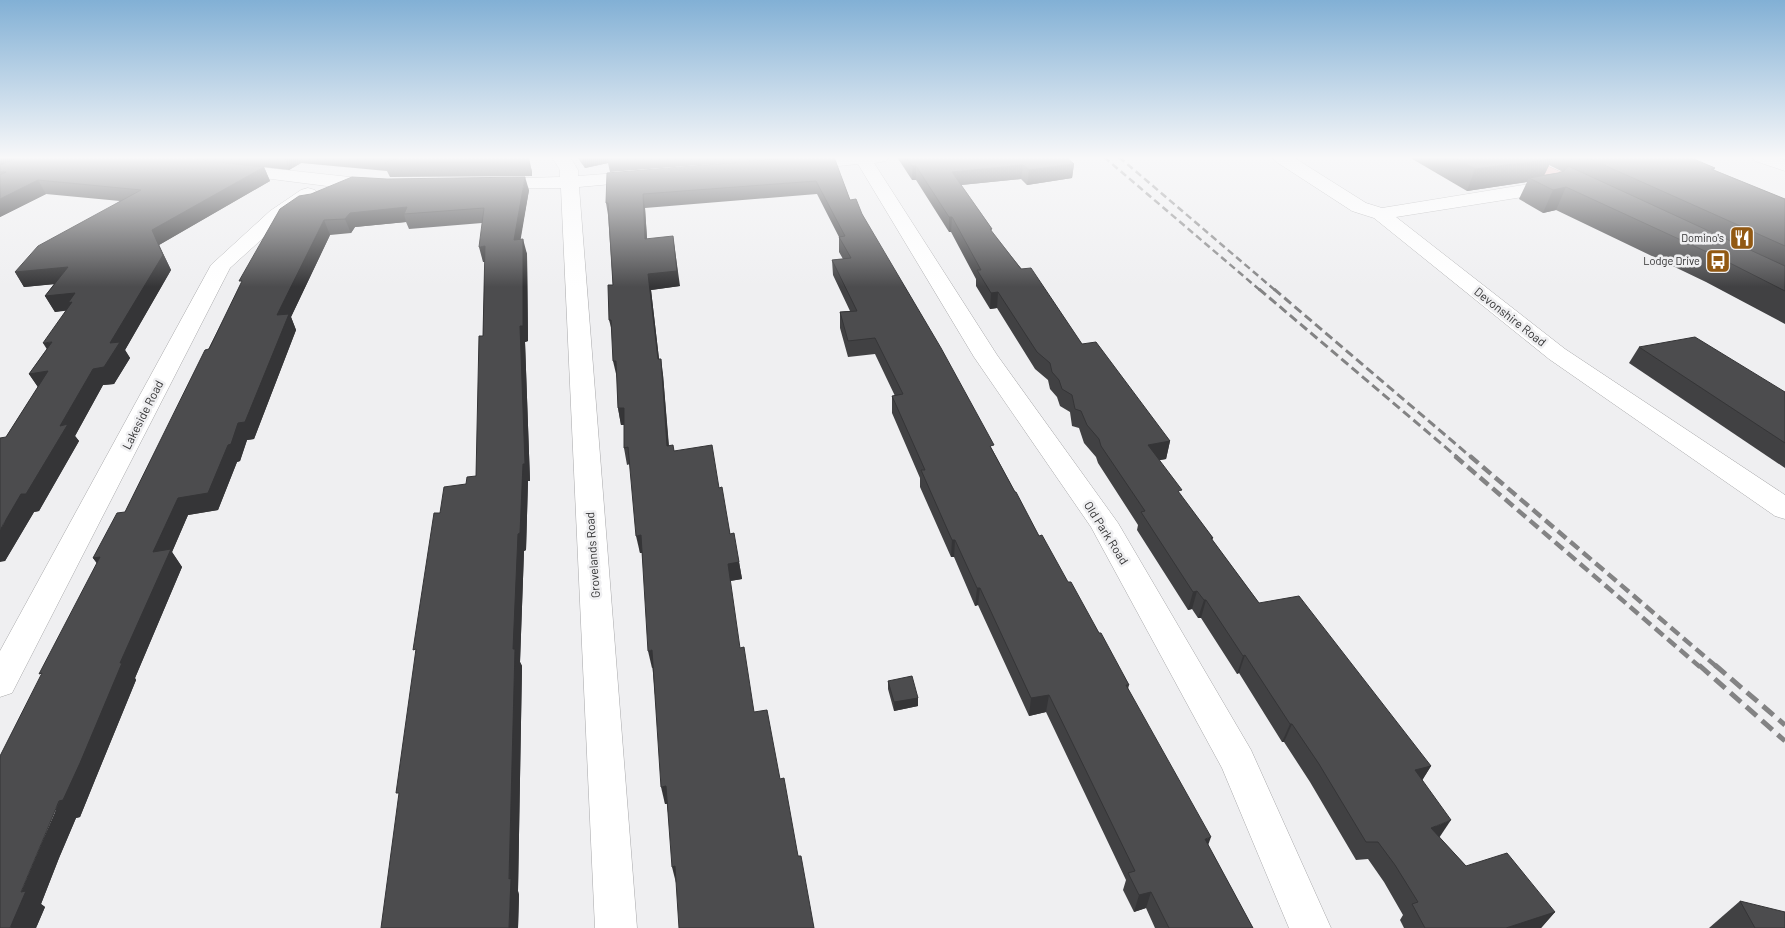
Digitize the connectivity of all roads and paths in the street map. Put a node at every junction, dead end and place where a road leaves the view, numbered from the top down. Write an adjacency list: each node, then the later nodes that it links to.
1 (299, 200): 8 (street, Lakeside Road)
2 (570, 200): 9 (street, Grovelands Road)
3 (888, 200): 10 (street, Old Park Road)
4 (1349, 200): 6 (street)
5 (1459, 200): 6 (street)
6 (1381, 214): 7 (street, Devonshire Road)
7 (1785, 509)
8 (0, 683)
9 (616, 928)
10 (1310, 928)

